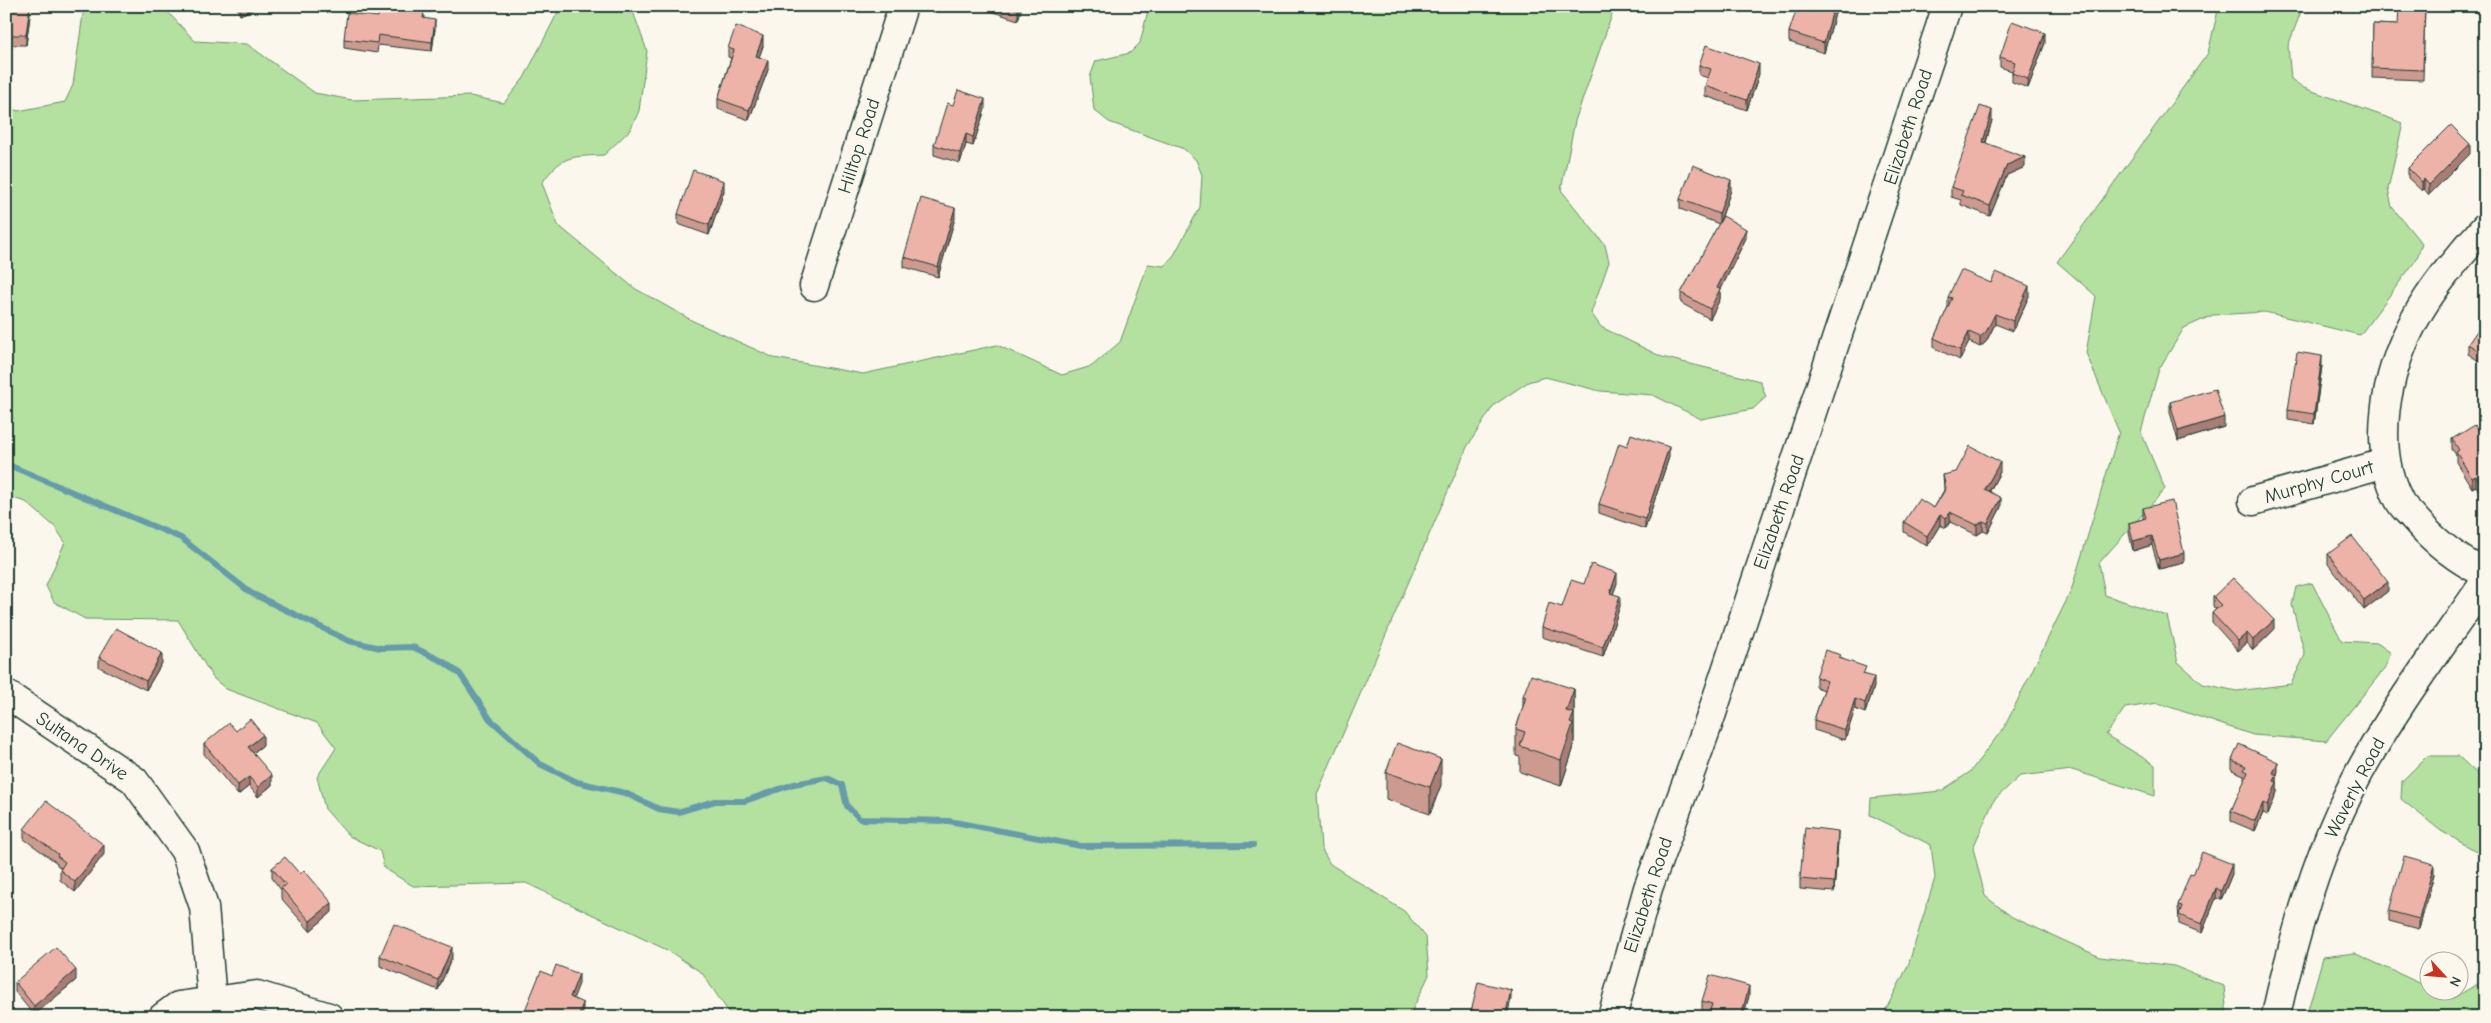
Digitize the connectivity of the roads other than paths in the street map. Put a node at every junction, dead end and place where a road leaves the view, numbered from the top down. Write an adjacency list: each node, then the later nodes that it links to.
1 (903, 6): 4 (street, Hilltop Road)
2 (1947, 6): 13 (street, Elizabeth Road)
3 (2485, 228): 5 (street)
4 (814, 286)
5 (2386, 463): 6 (street, Murphy Court); 7 (street)
6 (2253, 501)
7 (2485, 574)
8 (2485, 582): 14 (street, Waverly Road)
9 (6, 694): 10 (street, Sultana Drive)
10 (212, 1000): 11 (street); 12 (street)
11 (163, 1017)
12 (329, 1017)
13 (1612, 1017)
14 (2276, 1017)

